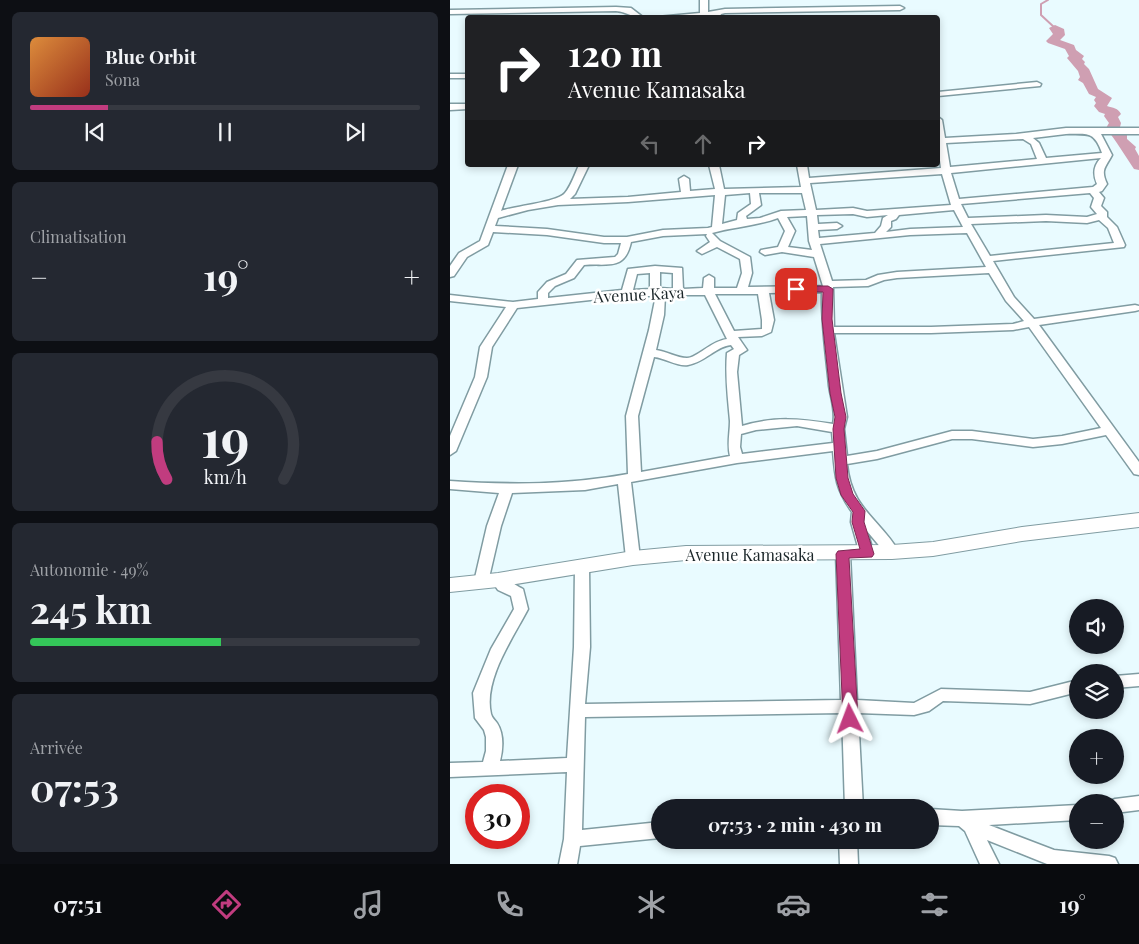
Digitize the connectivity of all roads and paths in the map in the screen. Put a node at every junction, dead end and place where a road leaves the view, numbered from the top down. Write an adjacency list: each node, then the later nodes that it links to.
1 (704, 0): 10 (street)
2 (455, 2): 8 (street)
3 (628, 2): 7 (street)
4 (776, 2): 11 (street)
5 (901, 8): 11 (street)
6 (509, 10): 8 (street); 9 (street)
7 (622, 10): 9 (street); 12 (street)
8 (450, 12)
9 (567, 14)
10 (704, 14): 13 (street); 14 (street)
11 (775, 14): 15 (street)
12 (633, 15)
13 (690, 15)
14 (710, 15)
15 (717, 15)
16 (450, 76): 17 (street)
17 (464, 76): 18 (street)
18 (450, 84)
19 (1037, 84): 20 (street)
20 (940, 94)
21 (450, 106): 22 (street)
22 (465, 106)
23 (1092, 131): 24 (street); 25 (street); 28 (street)
24 (1139, 131)
25 (1025, 136): 26 (street); 29 (street)
26 (940, 141)
27 (940, 146): 34 (street)
28 (1107, 155): 29 (street); 38 (street)
29 (1043, 162): 34 (street)
30 (512, 167): 46 (street)
31 (583, 167): 41 (street)
32 (714, 167): 39 (street)
33 (802, 167): 36 (street)
34 (945, 171): 36 (street); 42 (street)
35 (684, 179): 40 (street)
36 (805, 185): 37 (street); 44 (street)
37 (754, 190): 39 (street); 48 (street)
38 (1093, 190): 42 (street); 47 (street)
39 (720, 192): 40 (street); 53 (street)
40 (686, 194): 41 (street)
41 (562, 201): 46 (street)
42 (956, 204): 43 (street); 49 (street)
43 (895, 212): 44 (street); 55 (street)
44 (812, 213): 45 (street); 51 (street)
45 (781, 214): 48 (street); 60 (street)
46 (495, 216): 52 (street)
47 (1101, 216): 49 (street); 64 (street)
48 (743, 223): 53 (street)
49 (968, 225): 55 (street); 64 (street)
50 (837, 226): 51 (street)
51 (813, 227): 57 (street)
52 (490, 229): 56 (street); 67 (street)
53 (713, 230): 54 (street); 58 (street)
54 (656, 235): 56 (street); 59 (street)
55 (878, 236): 57 (street)
56 (628, 240): 68 (street)
57 (814, 241): 63 (street)
58 (716, 243): 61 (street); 62 (street)
59 (648, 247)
60 (782, 249): 62 (street); 63 (street)
61 (702, 251)
62 (746, 254): 71 (street)
63 (818, 254): 70 (street)
64 (987, 259): 66 (street)
65 (654, 269): 74 (street); 75 (street); 75 (street)
66 (993, 270): 70 (street, Avenue Kaya); 81 (street)
67 (450, 274)
68 (572, 274): 77 (street); 78 (street)
69 (709, 278): 73 (street)
70 (828, 286): 72 (street, Avenue Kaya); 82 (street)
71 (742, 290): 72 (street, Avenue Kaya); 73 (street, Avenue Kaya)
72 (763, 290): 83 (street)
73 (708, 291): 75 (street, Avenue Kaya); 83 (street)
74 (627, 293): 75 (street, Avenue Kaya); 77 (street, Avenue Kaya)
75 (667, 294): 84 (street)
76 (450, 298): 79 (street, Avenue Kaya)
77 (570, 299): 78 (street, Avenue Kaya)
78 (544, 302): 79 (street, Avenue Kaya)
79 (513, 305): 89 (street)
80 (1135, 308): 81 (street)
81 (1032, 324): 82 (street); 86 (street)
82 (829, 330): 85 (street)
83 (733, 338): 84 (street); 87 (street)
84 (649, 353): 93 (street)
85 (838, 429): 87 (street); 88 (street)
86 (1109, 430): 91 (street); 92 (street)
87 (736, 432): 90 (street)
88 (840, 446): 90 (street); 91 (street)
89 (450, 451)
90 (737, 459): 93 (street)
91 (841, 461): 96 (street)
92 (1139, 471)
93 (629, 478): 95 (street); 101 (street)
94 (450, 485): 95 (street)
95 (507, 489): 103 (street)
96 (859, 511): 98 (street); 100 (street)
97 (1139, 520): 98 (street, Avenue Kamasaka)
98 (892, 552): 100 (street, Avenue Kamasaka)
99 (842, 554): 100 (street, Avenue Kamasaka); 101 (street, Avenue Kamasaka); 108 (street)
100 (868, 554)
101 (632, 558): 102 (street, Avenue Kamasaka)
102 (582, 567): 103 (street, Avenue Kamasaka); 109 (street)
103 (489, 581): 104 (street, Avenue Kamasaka); 111 (street)
104 (450, 585)
105 (1139, 680): 106 (street)
106 (1124, 681)
107 (1069, 688): 108 (street)
108 (850, 706): 109 (street); 113 (street)
109 (577, 711): 110 (street)
110 (576, 765): 111 (street); 120 (street)
111 (490, 769): 112 (street)
112 (450, 770)
113 (855, 799)
114 (1139, 802): 115 (street)
115 (1124, 804)
116 (1069, 813): 118 (street)
117 (939, 819): 118 (street)
118 (967, 823): 124 (street); 125 (street)
119 (651, 831): 120 (street)
120 (573, 839): 122 (street)
121 (848, 849): 123 (street)
122 (568, 864)
123 (849, 864)
124 (990, 864)
125 (1109, 864)

